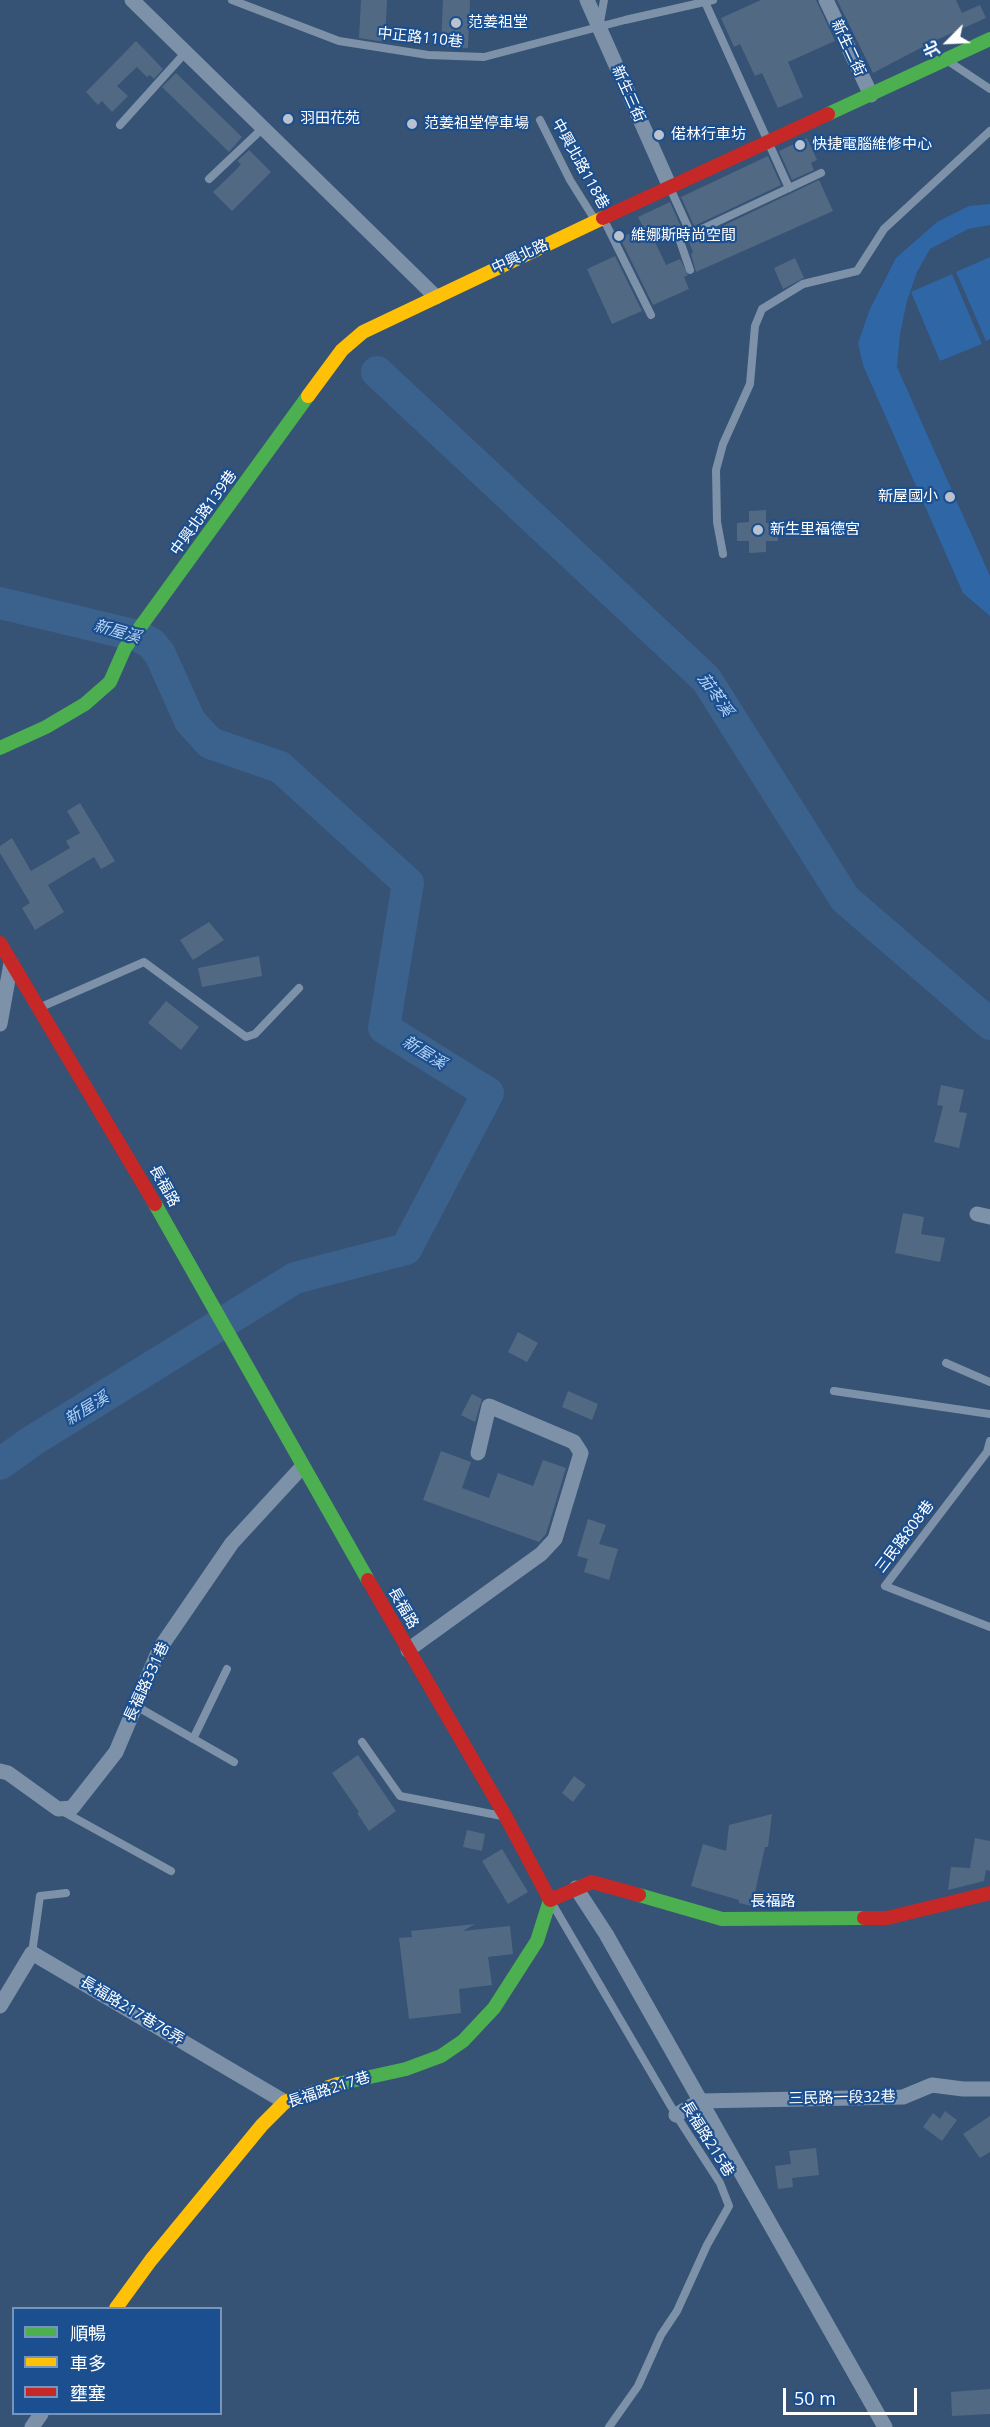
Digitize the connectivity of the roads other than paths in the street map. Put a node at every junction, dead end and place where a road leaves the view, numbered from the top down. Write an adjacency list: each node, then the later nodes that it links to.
1 (132, 0): 9 (street)
2 (232, 0): 7 (lane, 中正路110巷)
3 (587, 0): 7 (street, 新生三街)
4 (604, 0): 7 (lane)
5 (826, 0): 12 (street, 新生二街)
6 (709, 1): 7 (lane, 中正路110巷); 17 (lane)
7 (599, 28): 20 (street, 新生三街)
8 (990, 39): 10 (street, 中興北路)
9 (185, 53): 14 (lane); 15 (street)
10 (947, 60): 11 (lane); 12 (street, 中興北路)
11 (990, 89)
12 (871, 95): 17 (street, 中興北路)
13 (540, 120): 22 (lane, 中興北路118巷)
14 (120, 125)
15 (263, 128): 19 (lane); 25 (street)
16 (990, 131): 27 (lane)
17 (769, 141): 20 (street, 中興北路); 21 (lane)
18 (821, 173): 21 (lane)
19 (209, 179)
20 (670, 187): 22 (street, 中興北路); 23 (lane)
21 (789, 188): 23 (lane)
22 (600, 220): 25 (street, 中興北路); 26 (lane, 中興北路118巷)
23 (691, 234): 24 (lane)
24 (690, 270)
25 (436, 297): 28 (street, 中興北路139巷)
26 (651, 315)
27 (723, 555)
28 (0, 748)
29 (0, 943): 30 (street, 長福路)
30 (11, 963): 32 (street, 長福路); 33 (street)
31 (299, 988): 32 (lane)
32 (39, 1007): 40 (street, 長福路)
33 (0, 1024)
34 (946, 1363): 35 (lane)
35 (990, 1382)
36 (834, 1391): 37 (lane)
37 (990, 1414)
38 (990, 1441): 41 (lane, 三民路808巷)
39 (478, 1453): 42 (street)
40 (302, 1467): 42 (street, 長福路); 44 (street, 長福路331巷)
41 (990, 1627)
42 (408, 1650): 50 (street, 長福路)
43 (227, 1669): 45 (lane)
44 (136, 1706): 45 (lane); 49 (street, 長福路331巷)
45 (193, 1739): 47 (lane)
46 (362, 1742): 50 (lane)
47 (234, 1762)
48 (0, 1771): 49 (street)
49 (58, 1809): 51 (lane)
50 (506, 1817): 55 (street, 長福路)
51 (171, 1871)
52 (576, 1888): 54 (street, 長福路); 55 (street, 長福路); 60 (street)
53 (66, 1893): 56 (lane)
54 (990, 1893)
55 (550, 1900): 59 (street, 長福路217巷); 60 (lane, 長福路215巷)
56 (32, 1953): 57 (street); 59 (street, 長福路217巷76弄)
57 (0, 2006)
58 (990, 2089): 60 (street, 三民路一段32巷)
59 (285, 2102): 61 (street, 長福路217巷)
60 (688, 2108): 62 (lane, 長福路215巷); 63 (street)
61 (117, 2307)
62 (609, 2427)
63 (885, 2427)

